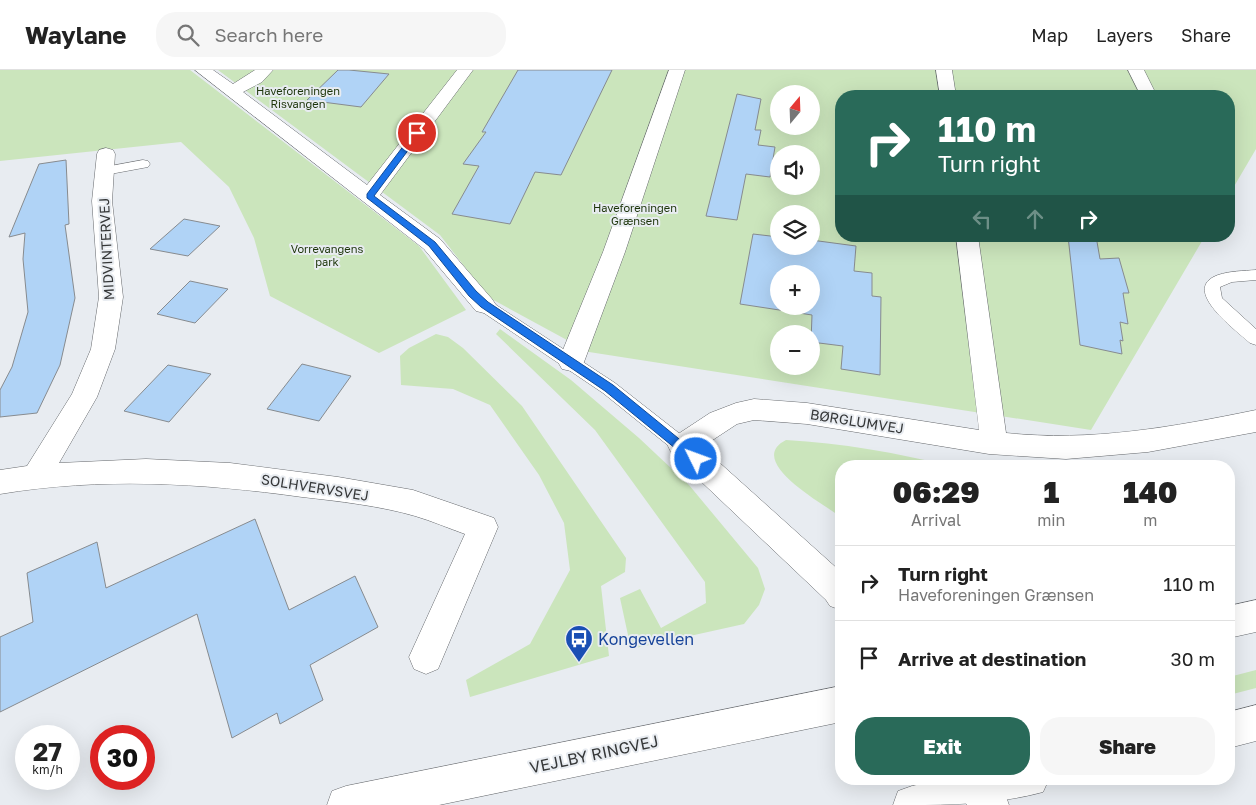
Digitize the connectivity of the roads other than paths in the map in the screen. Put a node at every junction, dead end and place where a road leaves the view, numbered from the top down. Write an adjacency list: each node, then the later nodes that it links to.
1 (203, 70): 9 (street)
2 (265, 70): 9 (street)
3 (465, 70): 12 (street)
4 (677, 70): 17 (street)
5 (944, 70): 7 (street)
6 (1136, 70): 8 (street)
7 (947, 90)
8 (1146, 90)
9 (232, 91): 12 (street)
10 (105, 162): 11 (lane); 21 (street, MIDVINTERVEJ)
11 (143, 164)
12 (370, 196): 15 (street)
13 (968, 242): 19 (street)
14 (1256, 275): 16 (lane)
15 (484, 305): 17 (lane)
16 (1256, 339)
17 (571, 362): 20 (lane)
18 (1256, 421): 19 (street, BØRGLUMVEJ)
19 (994, 443): 20 (street, BØRGLUMVEJ)
20 (682, 446): 23 (street)
21 (36, 476): 22 (street, SOLHVERVSVEJ); 26 (street, SOLHVERVSVEJ)
22 (0, 482)
23 (835, 587)
24 (1256, 616): 25 (street)
25 (1235, 621)
26 (426, 658)
27 (835, 705): 32 (street, VEJLBY RINGVEJ)
28 (1256, 723): 29 (street)
29 (1235, 728)
30 (1007, 785): 31 (street)
31 (980, 792): 33 (street)
32 (346, 805)
33 (912, 805)

